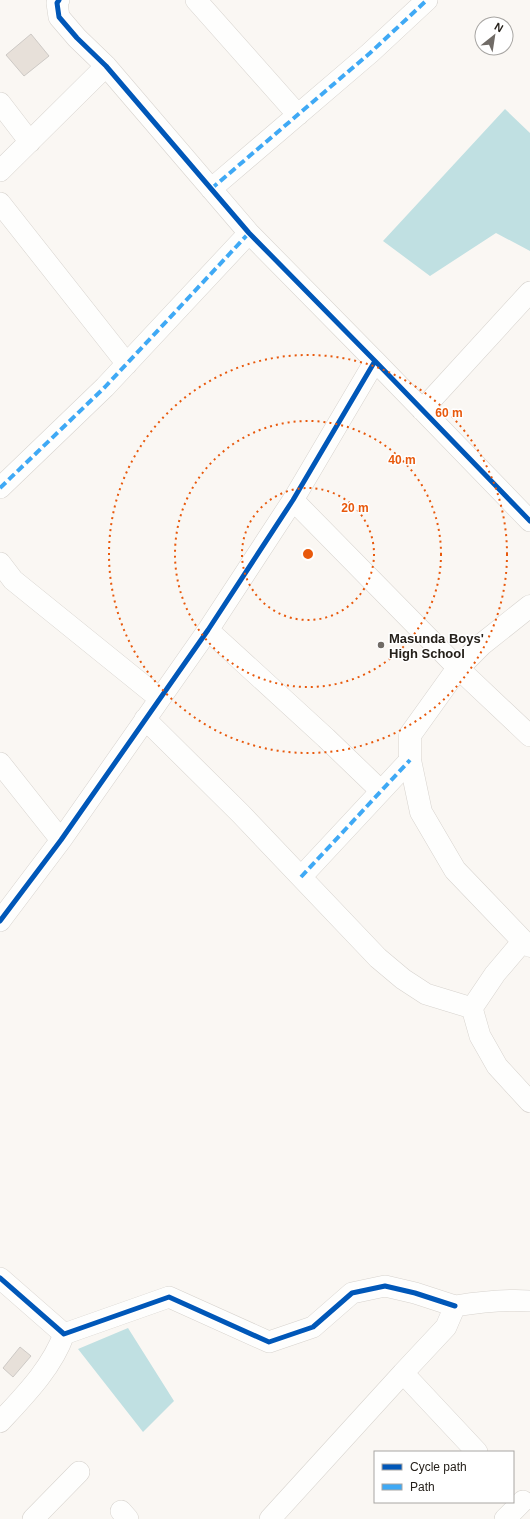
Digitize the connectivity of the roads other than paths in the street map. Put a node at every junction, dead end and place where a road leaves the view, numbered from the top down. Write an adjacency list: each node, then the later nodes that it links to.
1 (59, 0): 4 (street)
2 (196, 0): 6 (street)
3 (427, 0): 6 (street)
4 (106, 66): 7 (street); 9 (street)
5 (0, 103): 7 (street)
6 (298, 115): 9 (street)
7 (30, 142): 8 (street)
8 (0, 171)
9 (211, 189): 11 (street)
10 (0, 203): 14 (street)
11 (249, 233): 13 (street); 14 (street)
12 (530, 292): 15 (street)
13 (375, 361): 15 (street); 17 (street)
14 (127, 364): 16 (street)
15 (422, 410): 18 (street)
16 (0, 488)
17 (293, 500): 21 (street); 22 (street)
18 (530, 521)
19 (0, 563): 23 (street)
20 (530, 606): 22 (street)
21 (208, 630): 23 (street); 28 (street)
22 (458, 668): 25 (street); 26 (street)
23 (159, 698): 24 (street)
24 (145, 720): 29 (street); 30 (street)
25 (530, 736)
26 (410, 760): 28 (street); 32 (street)
27 (0, 764): 29 (street)
28 (381, 791): 30 (street)
29 (61, 840): 31 (street)
30 (301, 877): 33 (street)
31 (0, 921)
32 (526, 944): 33 (street)
33 (472, 1008): 34 (street)
34 (530, 1102)
35 (0, 1278): 38 (street)
36 (530, 1301): 37 (street)
37 (455, 1306): 38 (street); 39 (street)
38 (64, 1334): 40 (street)
39 (402, 1373): 41 (street); 45 (street)
40 (0, 1422)
41 (476, 1451)
42 (79, 1472): 44 (street)
43 (522, 1500): 46 (street)
44 (33, 1519)
45 (270, 1519)
46 (505, 1519)

